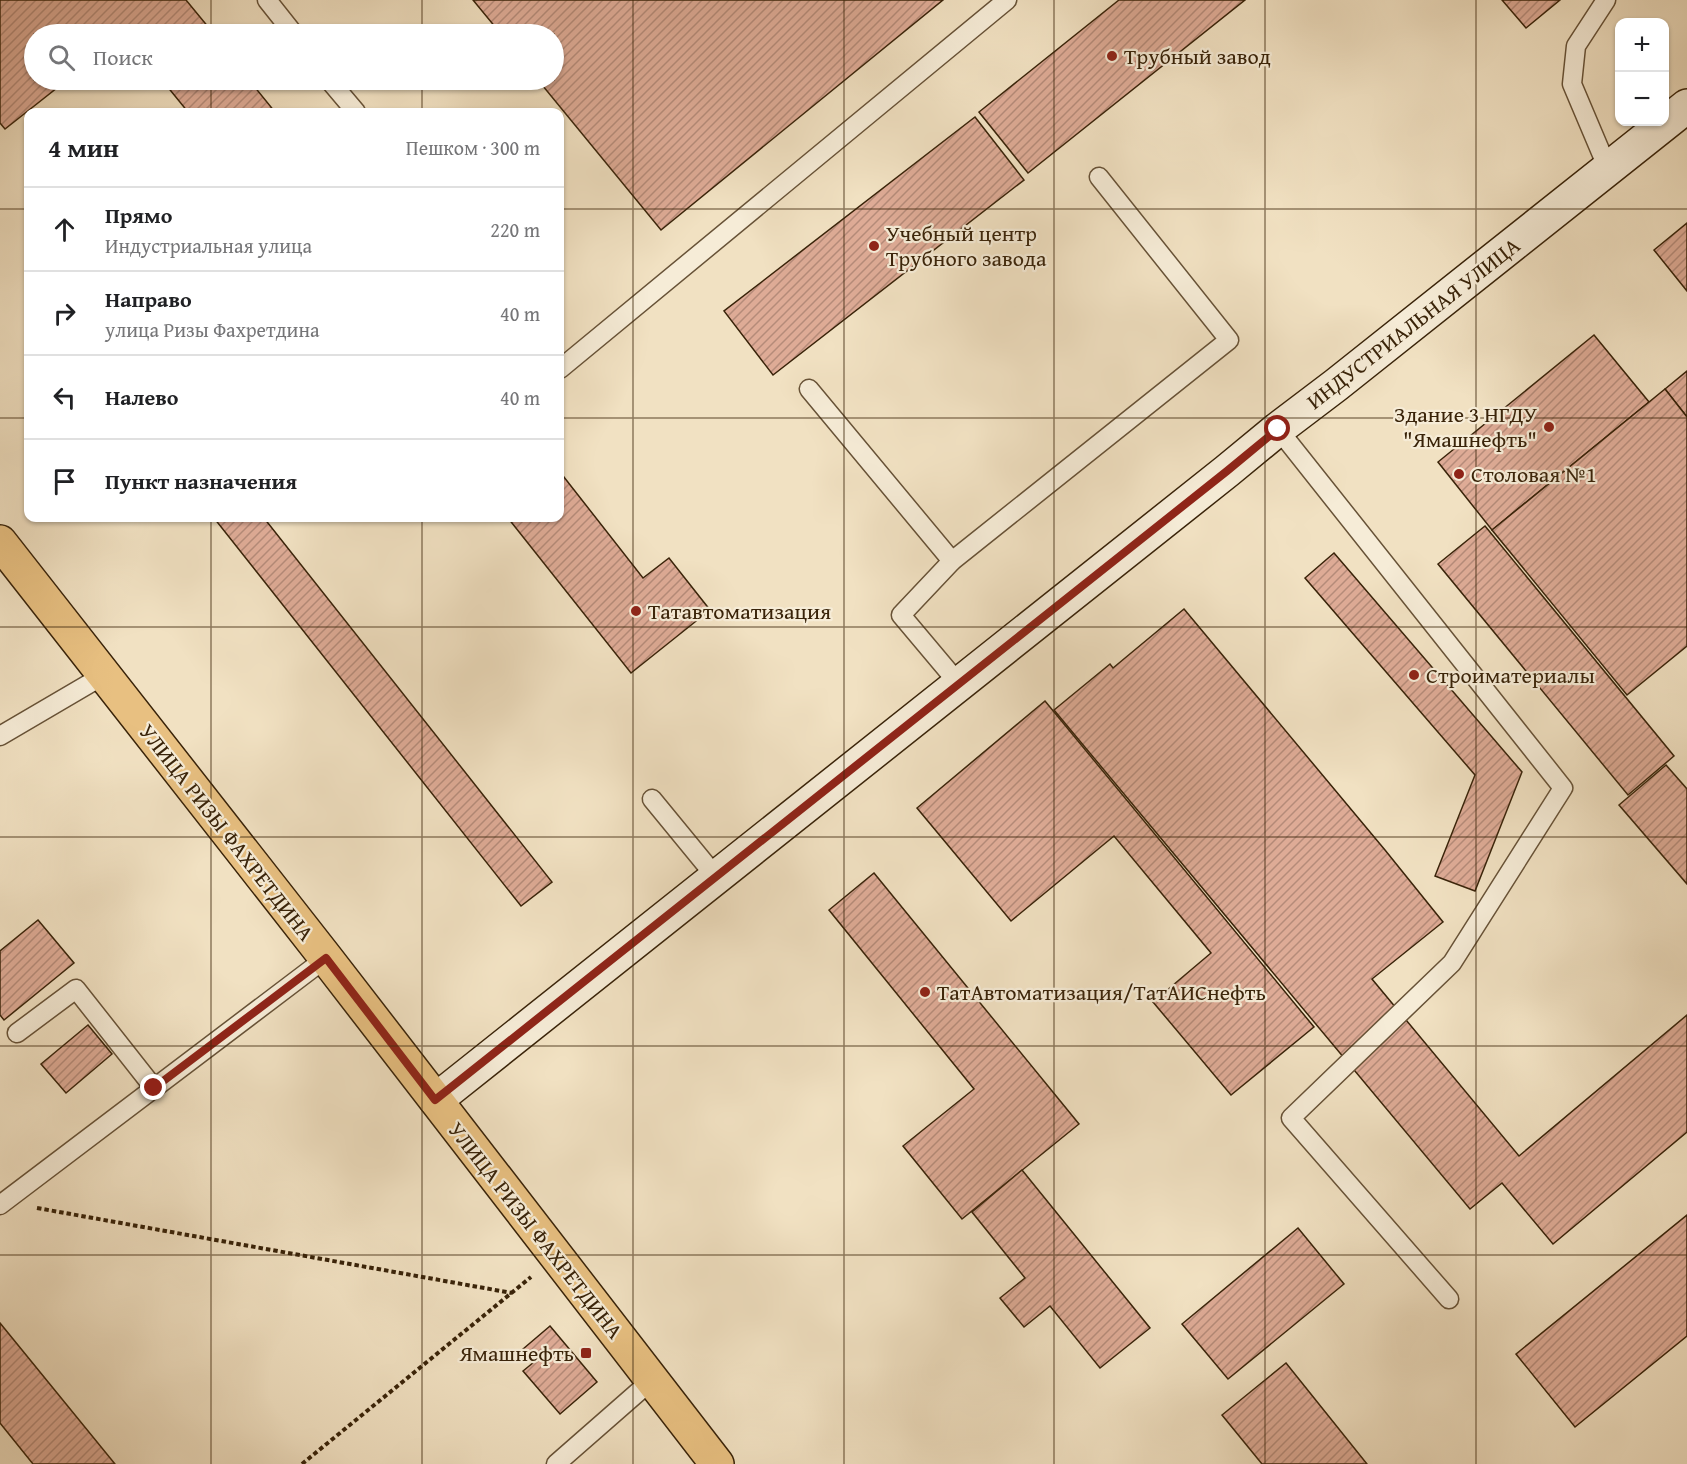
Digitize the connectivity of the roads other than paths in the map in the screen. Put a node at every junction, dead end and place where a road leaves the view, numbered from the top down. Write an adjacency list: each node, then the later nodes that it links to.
1 (267, 0): 4 (lane)
2 (1007, 0): 10 (lane)
3 (1606, 0): 8 (lane)
4 (286, 24)
5 (337, 90): 7 (lane)
6 (1687, 106): 8 (street, ИНДУСТРИАЛЬНАЯ УЛИЦА)
7 (353, 108)
8 (1608, 169): 12 (street, ИНДУСТРИАЛЬНАЯ УЛИЦА)
9 (1099, 177): 14 (lane)
10 (564, 366)
11 (809, 389): 14 (lane)
12 (1278, 429): 16 (street, ИНДУСТРИАЛЬНАЯ УЛИЦА); 25 (lane)
13 (0, 542): 15 (main road, УЛИЦА РИЗЫ ФАХРЕТДИНА)
14 (952, 561): 16 (lane)
15 (104, 675): 17 (lane); 20 (main road, УЛИЦА РИЗЫ ФАХРЕТДИНА)
16 (959, 684): 19 (street, ИНДУСТРИАЛЬНАЯ УЛИЦА)
17 (0, 736)
18 (652, 799): 19 (lane)
19 (716, 877): 23 (street, ИНДУСТРИАЛЬНАЯ УЛИЦА)
20 (326, 958): 22 (lane); 23 (main road, УЛИЦА РИЗЫ ФАХРЕТДИНА)
21 (17, 1033): 22 (lane)
22 (154, 1088): 24 (lane)
23 (435, 1100): 26 (main road, УЛИЦА РИЗЫ ФАХРЕТДИНА)
24 (2, 1204)
25 (1449, 1299)
26 (653, 1379): 27 (lane); 28 (main road, УЛИЦА РИЗЫ ФАХРЕТДИНА)
27 (556, 1464)
28 (717, 1464)

